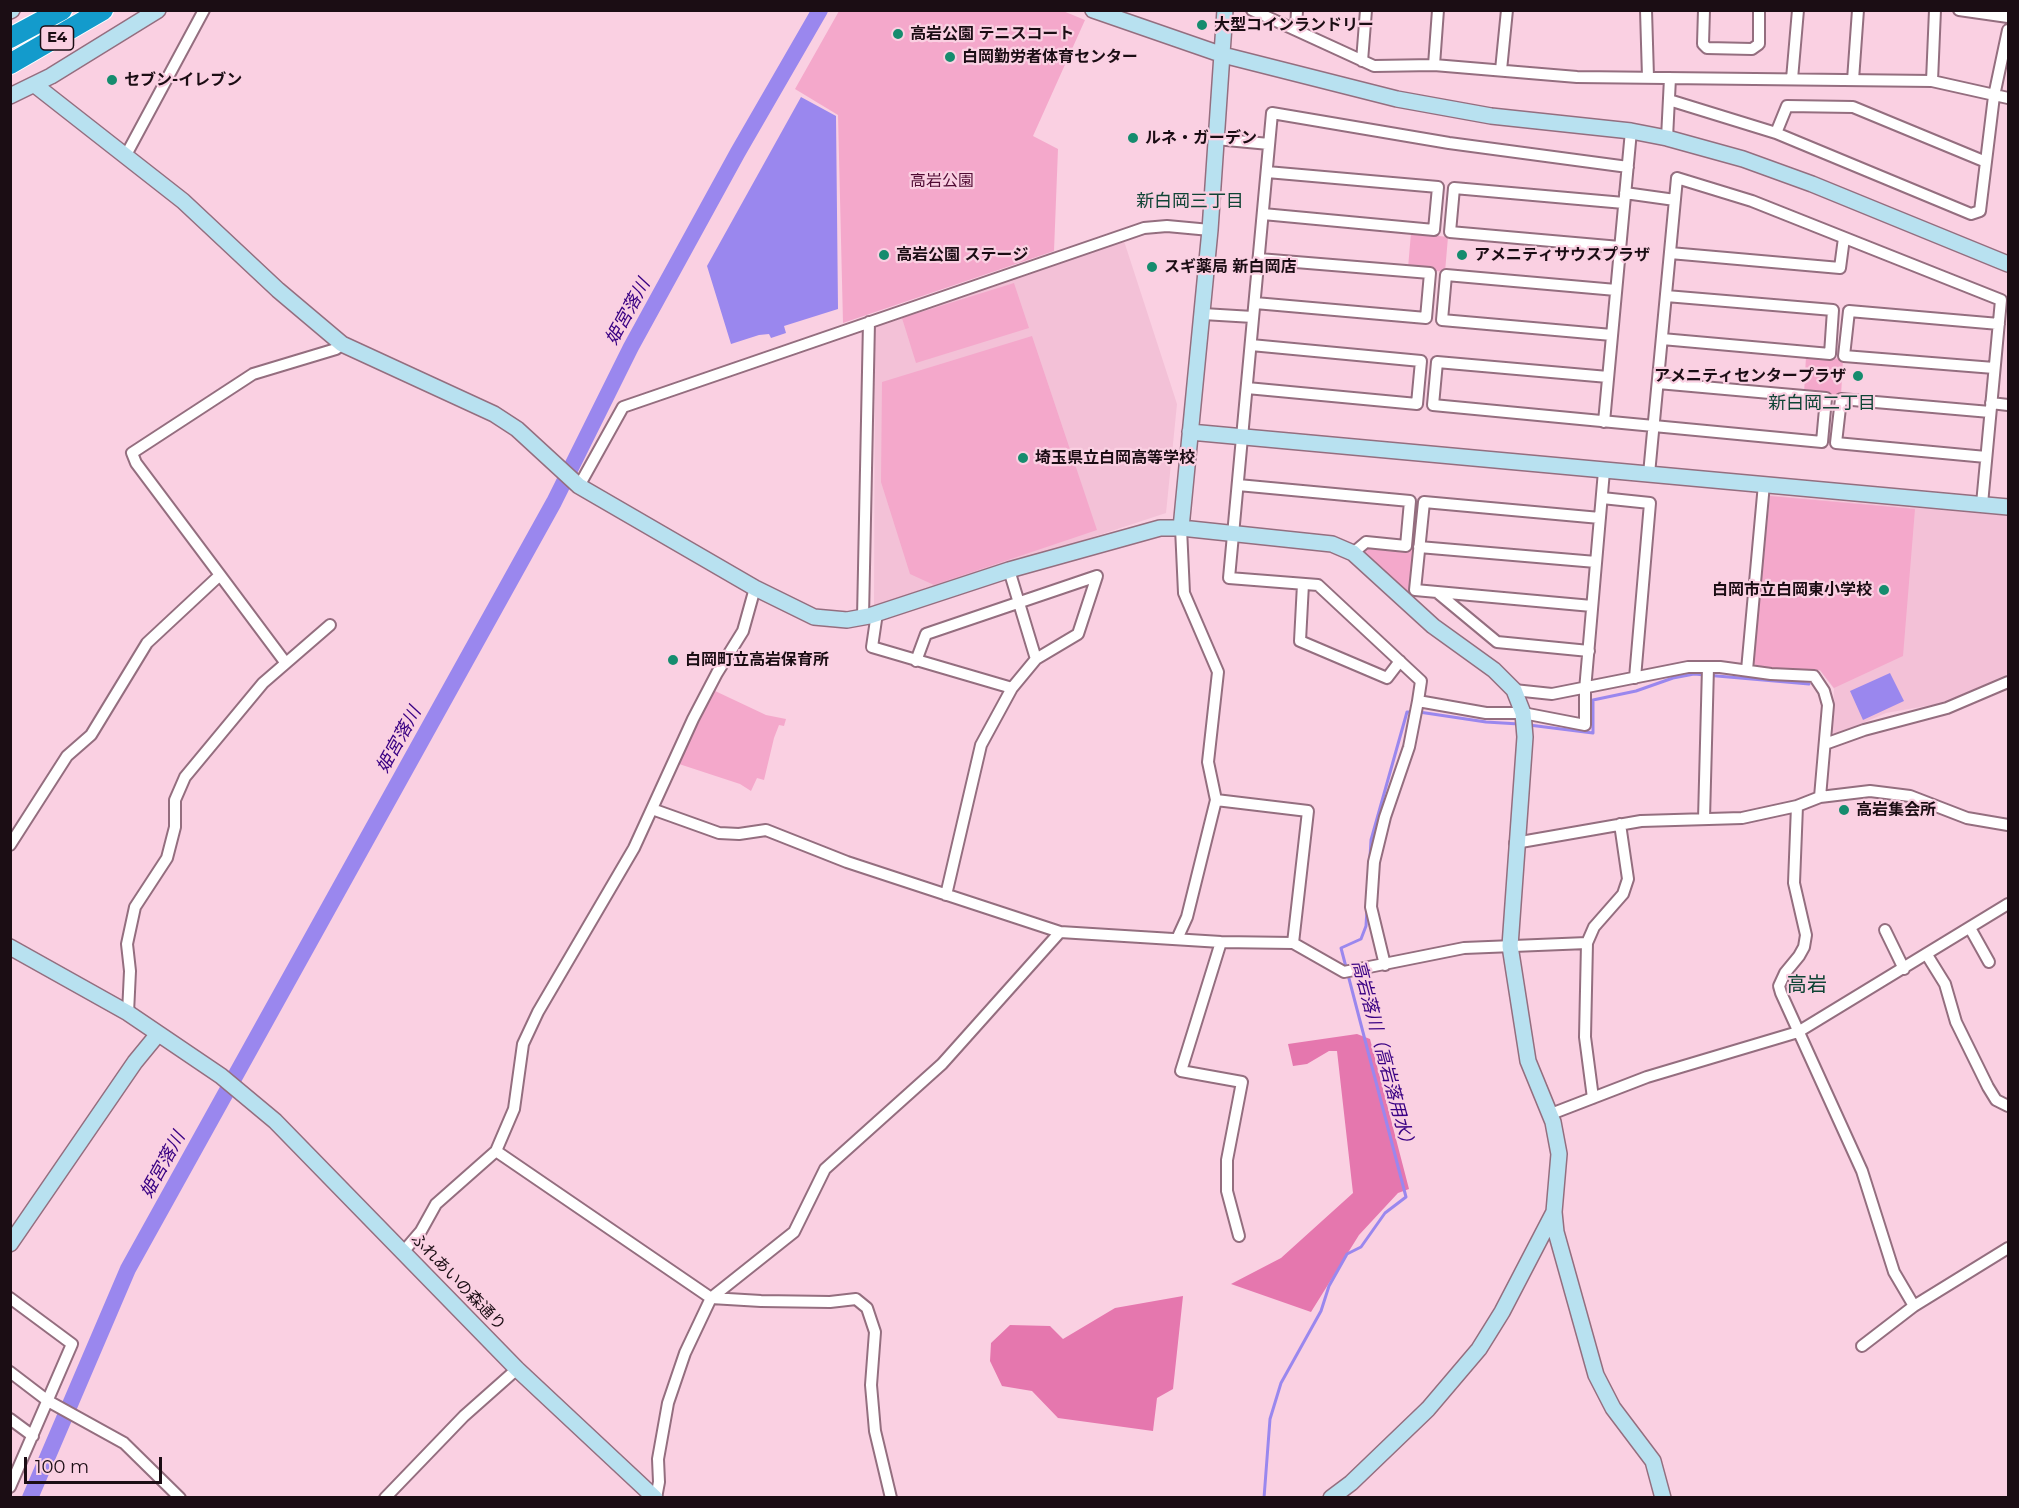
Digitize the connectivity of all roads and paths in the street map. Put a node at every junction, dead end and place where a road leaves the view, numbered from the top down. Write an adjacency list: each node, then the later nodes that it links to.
1 (62, 10): 22 (highway, E4)
2 (104, 10): 25 (highway, E4)
3 (158, 10): 33 (street)
4 (204, 10): 43 (street)
5 (1093, 10): 23 (street)
6 (1225, 10): 23 (street)
7 (1252, 10): 20 (street)
8 (1297, 10): 20 (street)
9 (1366, 10): 24 (street)
10 (1438, 10): 26 (street)
11 (1507, 10): 27 (street)
12 (1646, 10): 28 (street)
13 (1704, 10): 14 (street)
14 (1759, 10)
15 (1798, 10): 30 (street)
16 (1858, 10): 31 (street)
17 (1935, 10): 32 (street)
18 (1959, 10): 19 (street)
19 (2008, 17)
20 (1296, 30): 24 (street)
21 (2008, 30): 35 (street)
22 (10, 38)
23 (1223, 55): 38 (street); 41 (street)
24 (1362, 61): 26 (street)
25 (10, 64)
26 (1434, 65): 27 (street)
27 (1501, 70): 28 (street)
28 (1648, 77): 29 (street)
29 (1670, 78): 30 (street); 37 (street)
30 (1792, 79): 31 (street)
31 (1853, 80): 32 (street)
32 (1932, 81): 35 (street)
33 (35, 85): 34 (street); 43 (street)
34 (10, 96)
35 (1994, 96): 36 (street); 44 (street)
36 (2008, 98)
37 (1669, 100): 39 (street); 40 (street)
38 (1631, 131): 40 (street); 45 (street)
39 (1776, 133): 44 (street); 44 (street)
40 (1667, 138): 55 (street)
41 (1216, 139): 42 (street); 50 (street)
42 (1269, 144): 45 (street); 46 (street)
43 (126, 155): 65 (street)
44 (1986, 162)
45 (1628, 167): 47 (street)
46 (1267, 172): 49 (street); 49 (street)
47 (1625, 198): 48 (street); 52 (street); 52 (street)
48 (1675, 200): 51 (street); 53 (street)
49 (1263, 214): 54 (street)
50 (1210, 230): 59 (street); 61 (street)
51 (1844, 238): 53 (street); 62 (street)
52 (1620, 248): 56 (street)
53 (1670, 253): 57 (street)
54 (1259, 259): 58 (street); 58 (street)
55 (2008, 264)
56 (1616, 290): 63 (street); 63 (street)
57 (1666, 296): 64 (street); 64 (street)
58 (1255, 303): 60 (street)
59 (1203, 314): 60 (street); 75 (street)
60 (1253, 317): 66 (street)
61 (869, 322): 82 (street); 99 (street)
62 (1999, 324): 67 (street); 67 (street)
63 (1612, 335): 68 (street)
64 (1662, 339): 69 (street)
65 (342, 344): 82 (street); 93 (street)
66 (1251, 345): 70 (street); 70 (street)
67 (1994, 368): 72 (street)
68 (1608, 377): 73 (street); 73 (street)
69 (1658, 383): 74 (street); 74 (street)
70 (1247, 388): 76 (street)
71 (2008, 405): 72 (street)
72 (1991, 407): 77 (street); 77 (street)
73 (1604, 422): 74 (street)
74 (1654, 427): 79 (street)
75 (1190, 432): 76 (street); 87 (street)
76 (1242, 438): 78 (street); 81 (street)
77 (1986, 457): 84 (street)
78 (1604, 471): 79 (street); 83 (street)
79 (1650, 474): 80 (street)
80 (1764, 484): 84 (street); 107 (street)
81 (1238, 485): 88 (street); 90 (street)
82 (579, 486): 95 (street)
83 (1602, 498): 86 (street); 108 (street)
84 (1982, 504): 85 (street)
85 (2008, 507)
86 (1600, 518): 89 (street); 91 (street)
87 (1181, 528): 88 (street); 92 (street); 117 (street)
88 (1233, 533): 90 (street); 94 (street)
89 (1419, 547): 91 (street); 96 (street)
90 (1353, 553): 111 (street)
91 (1596, 562): 98 (street)
92 (1009, 570): 97 (street); 99 (street)
93 (220, 575): 105 (street); 124 (street)
94 (1303, 584): 104 (street); 104 (street)
95 (755, 588): 99 (street); 119 (street)
96 (1438, 593): 98 (street); 101 (street)
97 (1018, 602): 102 (street); 102 (street); 103 (street)
98 (1592, 606): 101 (street)
99 (870, 615): 103 (street)
100 (330, 625): 105 (street)
101 (1589, 651): 112 (street)
102 (1036, 658): 110 (street)
103 (916, 661): 110 (street)
104 (1400, 661): 113 (street)
105 (285, 662): 140 (street)
106 (1708, 667): 107 (street); 108 (street); 120 (street)
107 (1747, 670): 115 (street)
108 (1635, 678): 112 (street)
109 (2008, 682): 115 (street)
110 (1012, 688): 125 (street)
111 (1514, 690): 112 (street); 114 (street)
112 (1585, 690): 114 (street)
113 (1418, 701): 114 (street); 138 (street)
114 (1523, 713): 123 (street)
115 (1825, 744): 116 (street)
116 (1820, 797): 118 (street); 122 (street)
117 (1216, 801): 130 (street); 132 (street)
118 (1797, 806): 120 (street); 141 (street)
119 (652, 809): 125 (street); 146 (street)
120 (1704, 819): 121 (street)
121 (1620, 824): 123 (street); 133 (street)
122 (2008, 825)
123 (1515, 843): 134 (street)
124 (10, 845)
125 (946, 896): 129 (street)
126 (2008, 904): 127 (street)
127 (1970, 928): 136 (street); 137 (street)
128 (1885, 930): 139 (street)
129 (1060, 932): 130 (street); 153 (street)
130 (1177, 939): 131 (street)
131 (1221, 942): 132 (street); 148 (street)
132 (1293, 943): 138 (street)
133 (1587, 943): 134 (street); 143 (street)
134 (1510, 946): 138 (street); 145 (street)
135 (10, 947): 140 (street)
136 (1927, 955): 139 (street); 144 (street)
137 (1989, 962)
138 (1385, 965)
139 (1904, 969): 141 (street)
140 (128, 1013): 142 (street)
141 (1798, 1032): 143 (street); 154 (street)
142 (158, 1034): 149 (street); 151 (street, ふれあいの森通り)
143 (1593, 1098): 145 (street)
144 (2008, 1106)
145 (1551, 1114): 147 (street)
146 (496, 1151): 151 (street); 153 (street)
147 (1554, 1212): 167 (street); 168 (street)
148 (1239, 1236)
149 (10, 1244)
150 (2008, 1248): 154 (street)
151 (403, 1252): 156 (street, ふれあいの森通り)
152 (10, 1298): 158 (street)
153 (711, 1298): 165 (street); 166 (street)
154 (1914, 1306): 155 (street)
155 (1862, 1346)
156 (517, 1369): 164 (street); 165 (street, ふれあいの森通り)
157 (10, 1372): 158 (street)
158 (51, 1402): 160 (street); 163 (street)
159 (10, 1419): 160 (street)
160 (33, 1436): 161 (street)
161 (15, 1465): 162 (street)
162 (10, 1487)
163 (180, 1497)
164 (385, 1497)
165 (656, 1497)
166 (891, 1497)
167 (1331, 1497)
168 (1663, 1497)

